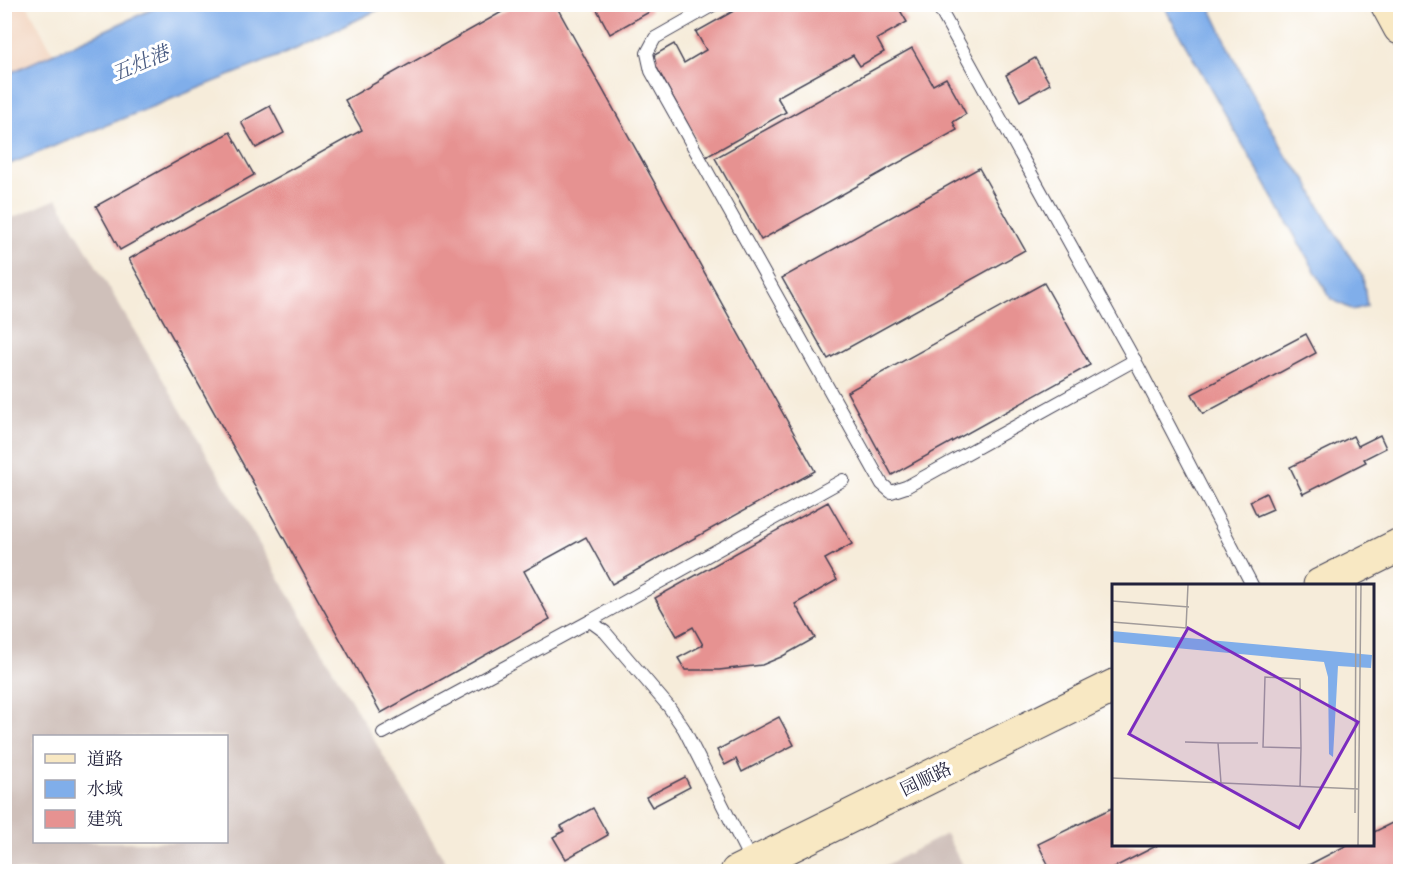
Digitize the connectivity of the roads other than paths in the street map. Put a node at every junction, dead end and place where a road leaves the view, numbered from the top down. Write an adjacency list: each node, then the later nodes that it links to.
1 (715, 4): 5 (lane)
2 (937, 4): 5 (lane)
3 (1387, 4): 4 (street)
4 (1401, 28)
5 (1135, 360): 8 (lane)
6 (843, 480): 10 (lane)
7 (1401, 545): 9 (street)
8 (1251, 584)
9 (1322, 584)
10 (590, 621): 12 (lane); 13 (lane)
11 (1112, 687): 13 (street, 园顺路)
12 (383, 733)
13 (745, 868)

